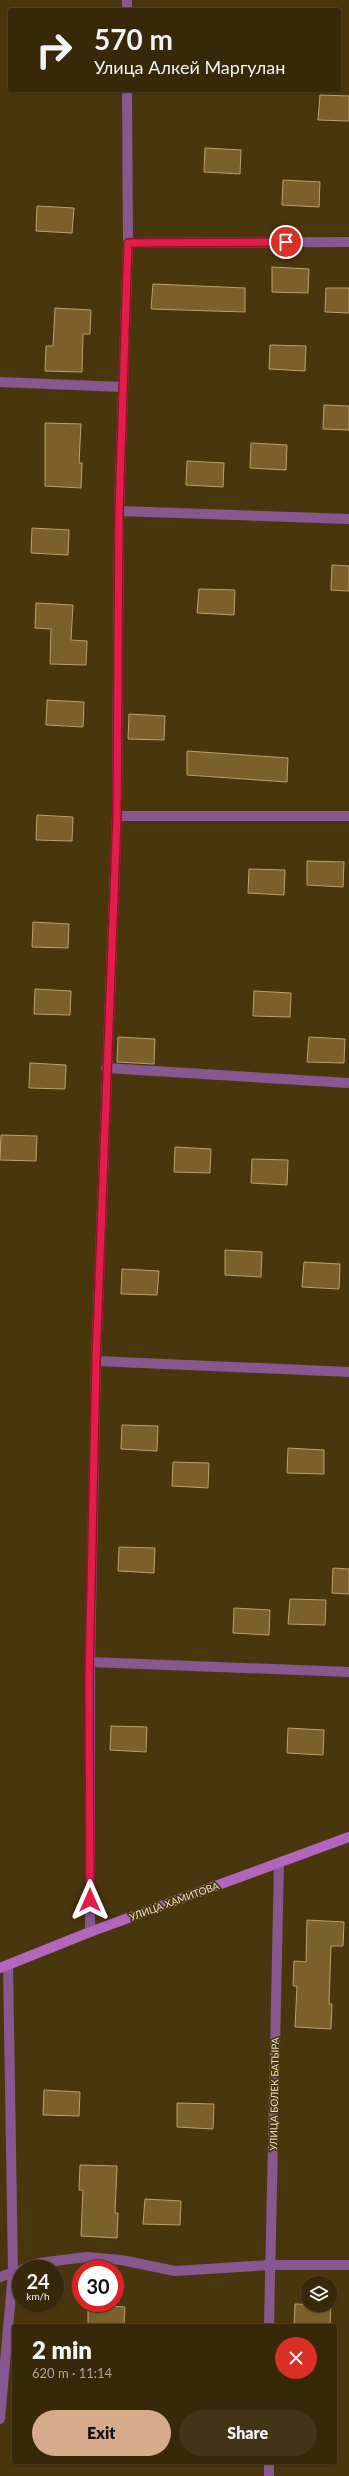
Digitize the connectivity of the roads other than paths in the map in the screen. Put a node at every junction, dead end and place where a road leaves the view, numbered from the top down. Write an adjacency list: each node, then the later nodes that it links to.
1 (127, 92): 3 (street)
2 (349, 242): 3 (street)
3 (128, 243): 5 (street)
4 (0, 382): 5 (street)
5 (123, 387): 6 (street)
6 (119, 511): 7 (street); 8 (street)
7 (349, 519)
8 (117, 816): 9 (street); 10 (street)
9 (349, 816)
10 (106, 1068): 11 (street); 12 (street)
11 (349, 1083)
12 (96, 1361): 13 (street); 14 (street)
13 (349, 1372)
14 (90, 1662): 15 (street); 18 (street)
15 (349, 1672)
16 (349, 1837): 17 (street, УЛИЦА ХАМИТОВА)
17 (279, 1863): 18 (street, УЛИЦА ХАМИТОВА); 22 (street, УЛИЦА БОЛЕК БАТЫРА)
18 (90, 1932): 19 (street, УЛИЦА ХАМИТОВА)
19 (4, 1966): 20 (street)
20 (19, 2260)
21 (62, 2260): 22 (street)
22 (270, 2265): 23 (street); 28 (street, УЛИЦА БОЛЕК БАТЫРА)
23 (349, 2265)
24 (12, 2273): 25 (street)
25 (0, 2277)
26 (14, 2312): 27 (street)
27 (12, 2324)
28 (269, 2324)
29 (12, 2325): 30 (street)
30 (0, 2419)
31 (269, 2464): 32 (street)
32 (269, 2476)

